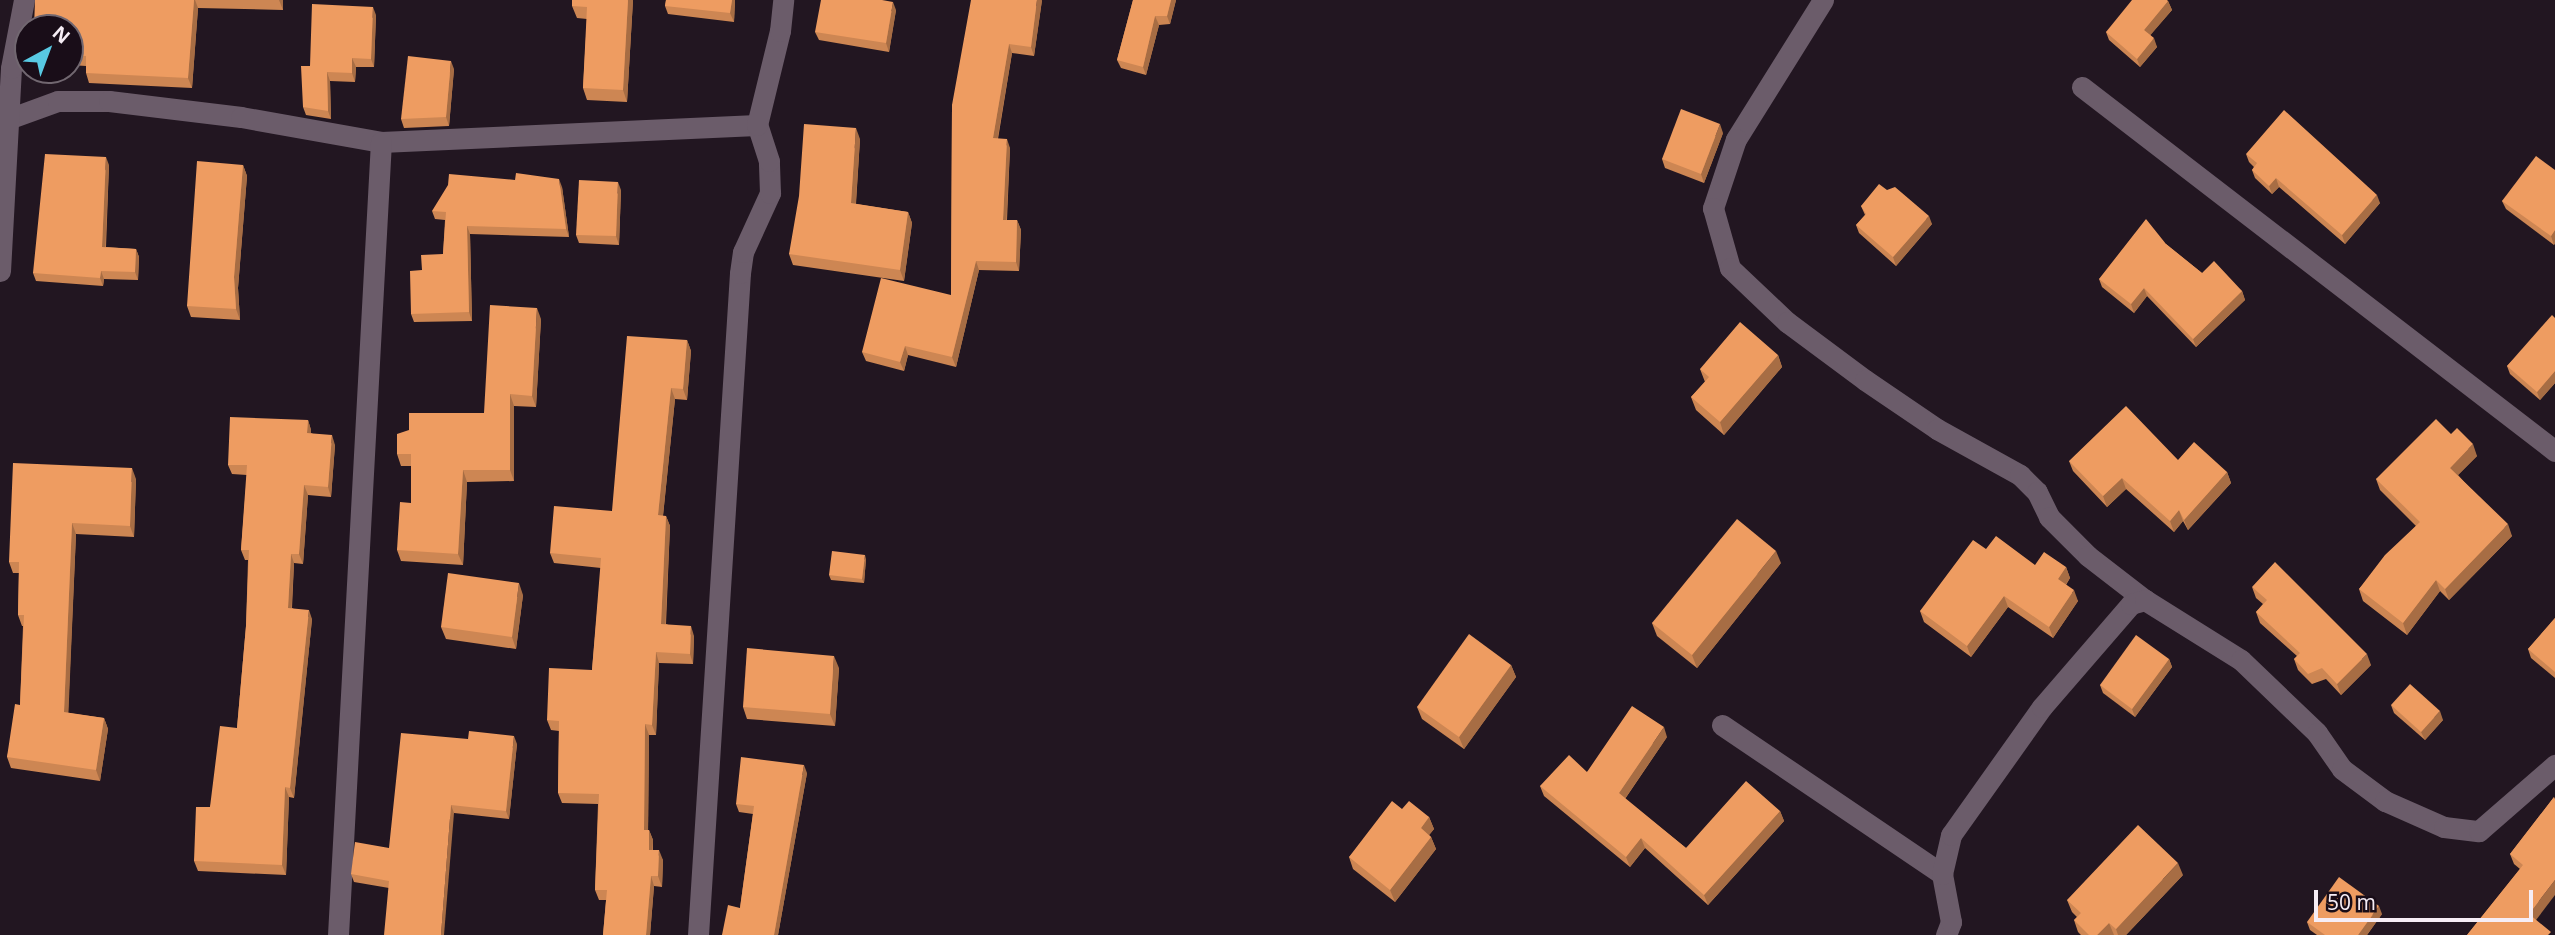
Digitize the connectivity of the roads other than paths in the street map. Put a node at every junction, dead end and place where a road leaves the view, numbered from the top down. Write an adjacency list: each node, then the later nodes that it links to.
1 (24, 0): 5 (street)
2 (783, 0): 6 (street)
3 (1823, 0): 10 (street)
4 (2082, 87): 9 (street)
5 (11, 118): 7 (street); 8 (street)
6 (757, 125): 7 (street); 15 (street)
7 (381, 142): 14 (street)
8 (0, 271)
9 (2555, 451)
10 (2145, 600): 12 (street); 13 (street)
11 (1722, 725): 13 (street)
12 (2555, 765)
13 (1942, 874): 16 (street)
14 (338, 935)
15 (698, 935)
16 (1946, 935)

